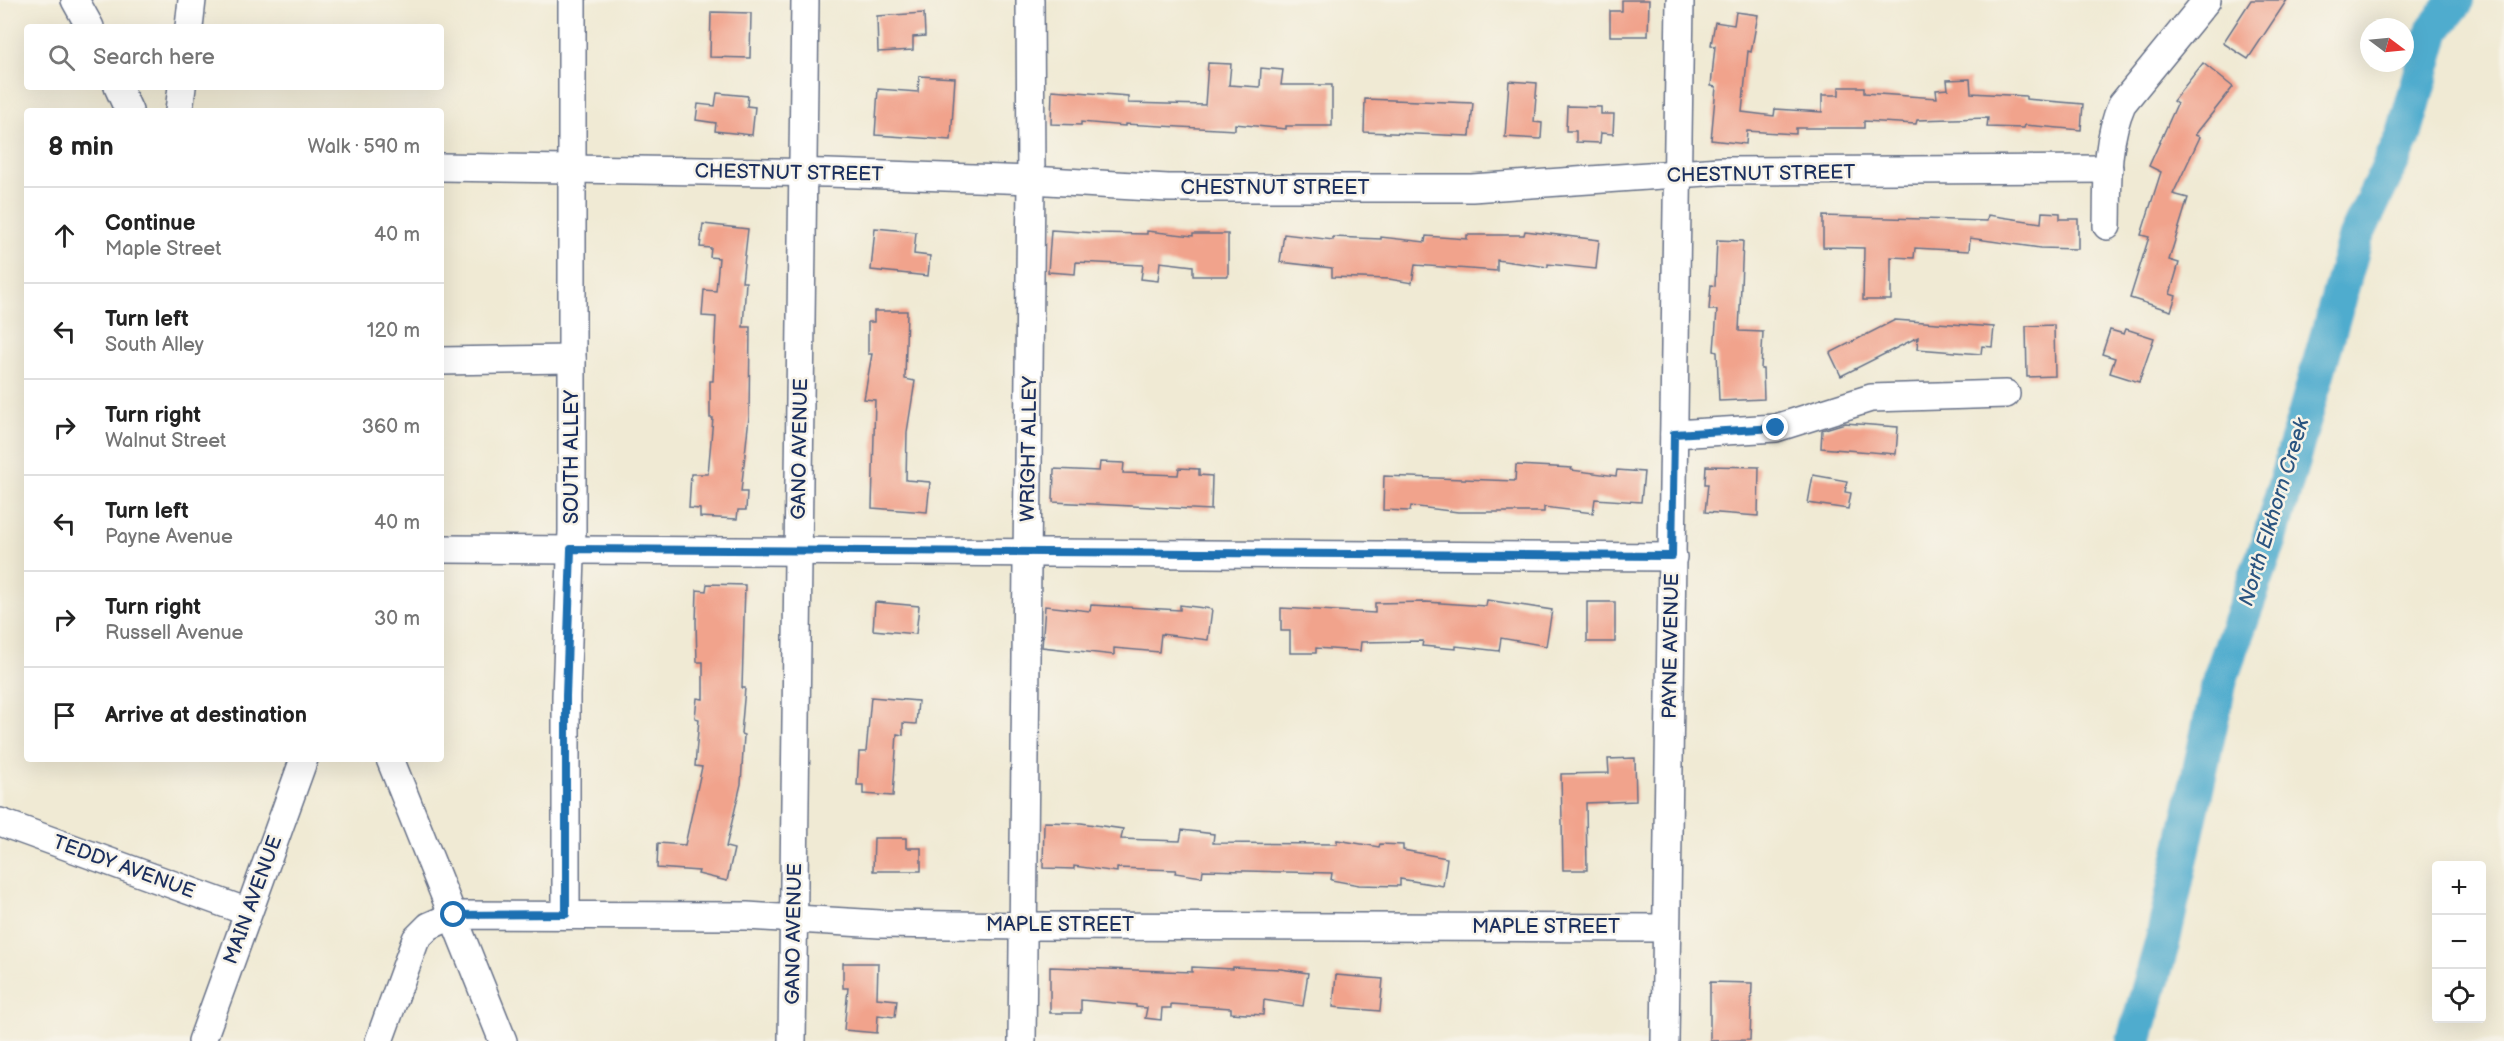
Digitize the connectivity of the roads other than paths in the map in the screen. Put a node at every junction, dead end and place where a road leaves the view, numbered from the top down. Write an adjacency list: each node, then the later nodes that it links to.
1 (75, 0): 8 (street)
2 (192, 0): 9 (street)
3 (572, 0): 15 (street, SOUTH ALLEY)
4 (805, 0): 17 (street, GANO AVENUE)
5 (1030, 0): 19 (street, WRIGHT ALLEY)
6 (1680, 0): 18 (street, PAYNE AVENUE)
7 (2207, 0): 16 (street)
8 (88, 24)
9 (189, 24)
10 (119, 90): 12 (street)
11 (182, 90): 13 (street)
12 (128, 108)
13 (179, 108)
14 (444, 167): 15 (street, CHESTNUT STREET)
15 (572, 169): 17 (street, CHESTNUT STREET); 21 (street, SOUTH ALLEY)
16 (2109, 169): 18 (street, CHESTNUT STREET); 20 (street)
17 (803, 173): 19 (street, CHESTNUT STREET); 27 (street, GANO AVENUE)
18 (1676, 176): 19 (street, CHESTNUT STREET); 24 (street, PAYNE AVENUE)
19 (1031, 180): 28 (street, WRIGHT ALLEY)
20 (2108, 226)
21 (572, 359): 22 (street); 26 (street, SOUTH ALLEY)
22 (444, 361)
23 (2006, 394): 24 (street)
24 (1674, 434): 29 (street, PAYNE AVENUE)
25 (444, 549): 26 (street)
26 (571, 549): 27 (street); 34 (street, SOUTH ALLEY)
27 (798, 551): 28 (street); 36 (street, GANO AVENUE)
28 (1028, 553): 29 (street); 37 (street, WRIGHT ALLEY)
29 (1672, 556): 38 (street, PAYNE AVENUE)
30 (303, 762): 33 (street, MAIN AVENUE)
31 (391, 762): 35 (street)
32 (0, 822): 33 (street, TEDDY AVENUE)
33 (248, 912): 39 (street, MAIN AVENUE)
34 (566, 914): 35 (street, MAPLE STREET); 36 (street, MAPLE STREET)
35 (454, 915): 40 (street); 41 (street)
36 (795, 920): 37 (street, MAPLE STREET); 42 (street, GANO AVENUE)
37 (1023, 926): 38 (street, MAPLE STREET); 43 (street, WRIGHT ALLEY)
38 (1666, 928): 44 (street, PAYNE AVENUE)
39 (202, 1041)
40 (379, 1041)
41 (504, 1041)
42 (792, 1041)
43 (1022, 1041)
44 (1665, 1041)

